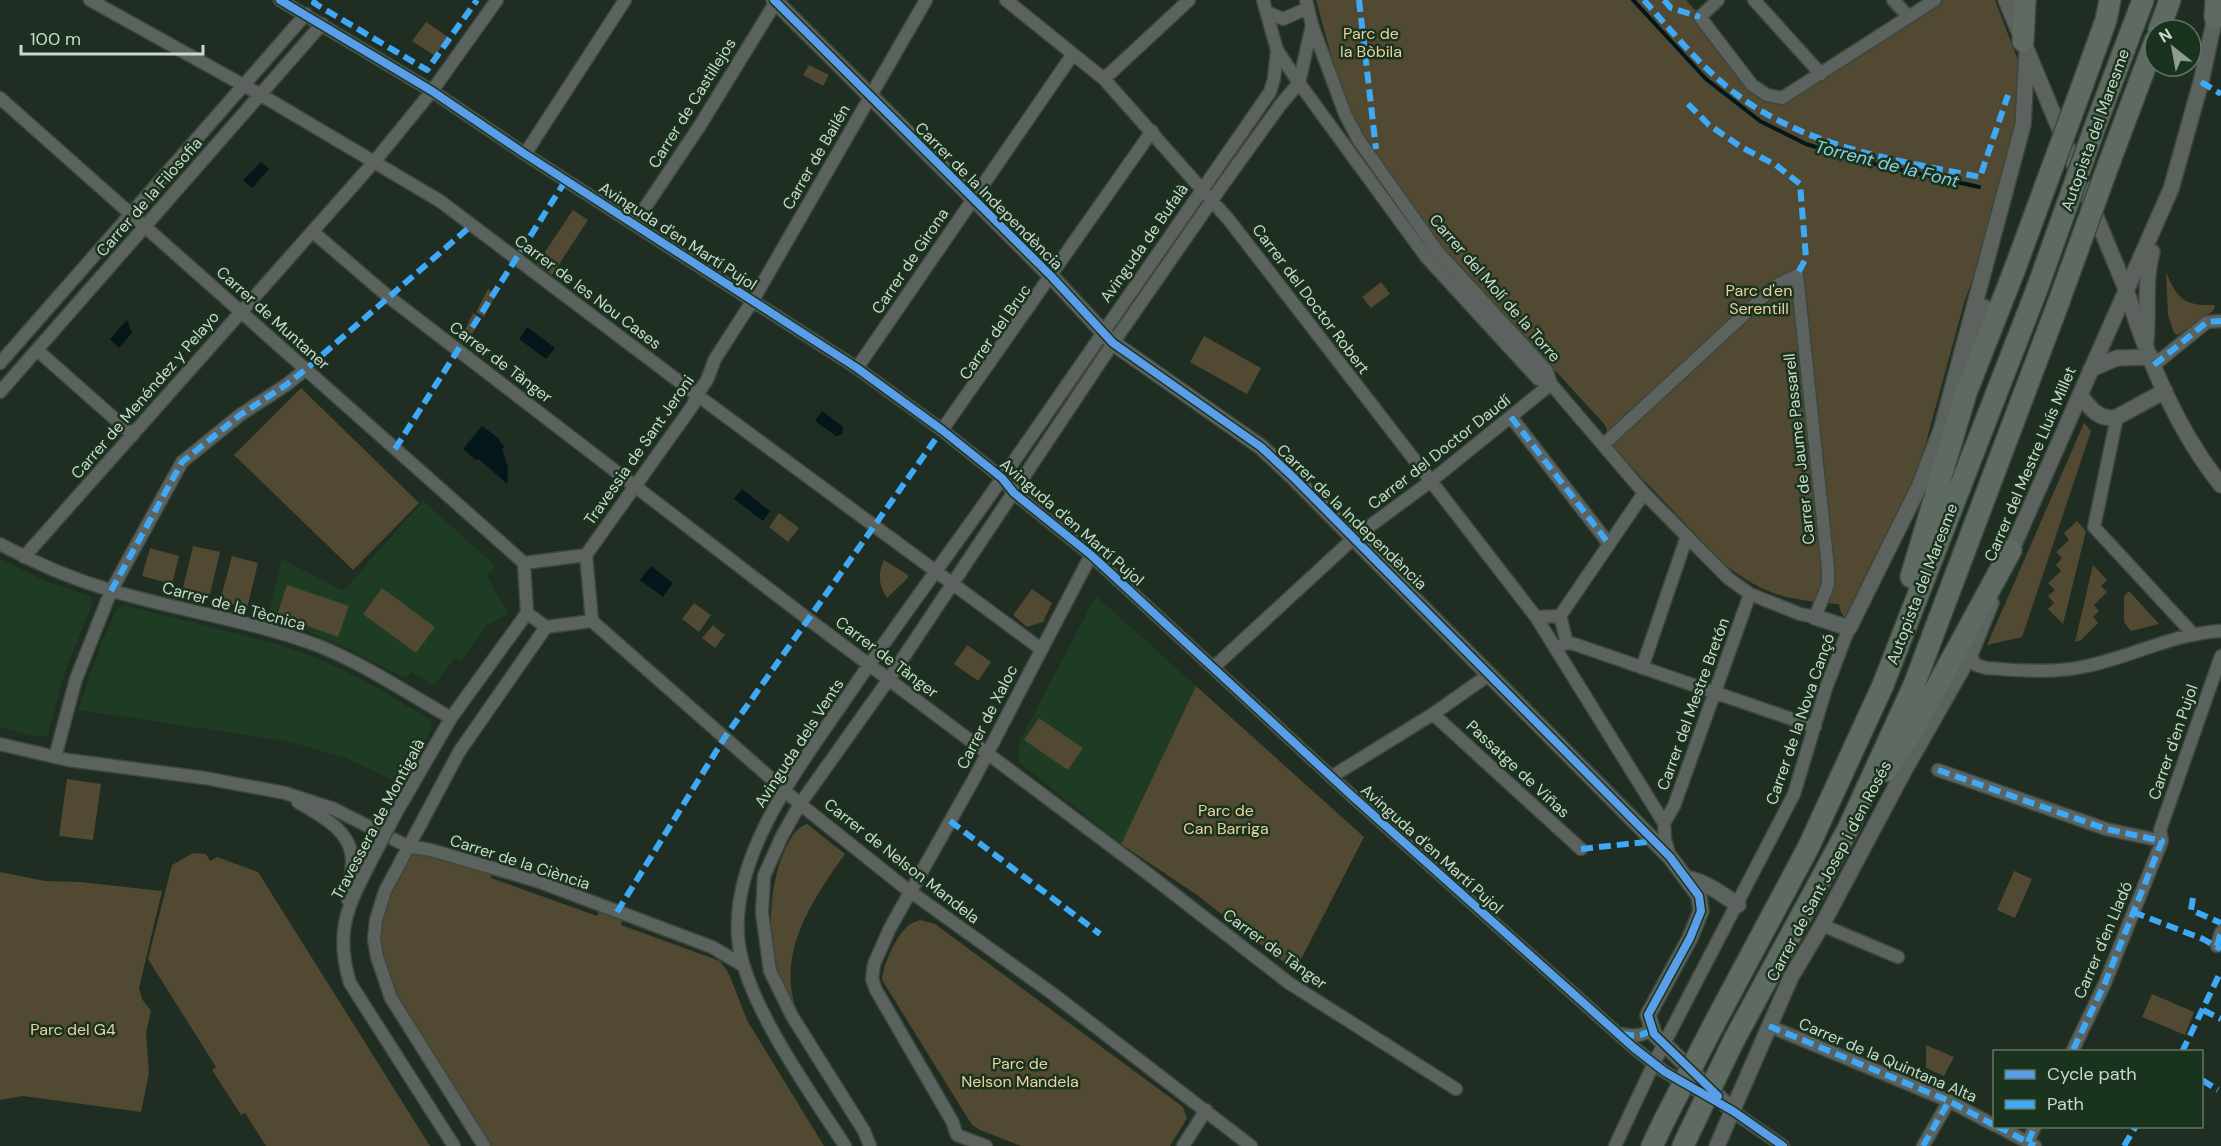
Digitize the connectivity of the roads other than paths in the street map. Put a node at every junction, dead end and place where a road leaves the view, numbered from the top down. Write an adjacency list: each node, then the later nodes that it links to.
1 (90, 0): 33 (street, Carrer de les Nou Cases)
2 (280, 0): 21 (street, Avinguda d'en Martí Pujol)
3 (497, 0): 34 (street, Carrer de Menéndez y Pelayo)
4 (626, 0): 39 (street)
5 (776, 0): 36 (street, Carrer de la Independència); 46 (street, Carrer de Castillejos)
6 (926, 0): 36 (street, Carrer de Bailén)
7 (1006, 0): 28 (street, Carrer del Doctor Robert)
8 (1718, 0): 30 (street)
9 (1754, 0): 30 (street)
10 (1893, 0): 22 (street)
11 (1935, 0): 22 (street)
12 (2006, 0): 26 (street)
13 (2025, 0): 26 (highway)
14 (2110, 0): 65 (highway, bridge)
15 (2143, 0): 111 (highway, Autopista del Maresme, bridge)
16 (2170, 0): 23 (highway)
17 (1187, 1): 31 (street)
18 (1307, 4): 19 (street, Carrer del Molí de la Torre); 25 (street, Carrer del Molí de la Torre)
19 (1265, 6): 27 (street, Carrer del Molí de la Torre)
20 (2217, 6): 45 (street)
21 (306, 14): 24 (street, Avinguda d'en Martí Pujol); 33 (street, Carrer de la Filosofia)
22 (1909, 17): 30 (street)
23 (2163, 18)
24 (322, 24): 34 (street, Avinguda d'en Martí Pujol); 35 (street, Carrer de la Filosofia)
25 (1312, 25): 32 (street, Carrer del Molí de la Torre); 62 (street, Carrer del Molí de la Torre)
26 (2025, 46): 49 (street); 51 (street)
27 (1277, 50): 32 (street, Carrer del Molí de la Torre); 41 (street, Avinguda de Bufalà)
28 (1073, 54): 31 (street, Carrer del Doctor Robert); 42 (street, Carrer de Girona)
29 (2143, 73): 125 (highway, Autopista del Maresme, bridge)
30 (1821, 74)
31 (1104, 79): 38 (street, Carrer del Doctor Robert)
32 (1299, 83): 43 (street, Avinguda de Bufalà); 62 (street, Carrer del Molí de la Torre)
33 (244, 86): 35 (street, Carrer de les Nou Cases); 44 (street, Carrer de la Filosofia)
34 (432, 91): 39 (street, Avinguda d'en Martí Pujol); 40 (street, Carrer de Menéndez y Pelayo)
35 (261, 95): 40 (street, Carrer de les Nou Cases); 47 (street, Carrer de la Filosofia)
36 (871, 96): 42 (street, Carrer de la Independència); 52 (street, Carrer de Bailén)
37 (0, 98): 44 (street, Carrer de Muntaner)
38 (1152, 131): 41 (street, Carrer del Doctor Robert); 50 (street, Carrer del Bruc)
39 (525, 154): 46 (street, Avinguda d'en Martí Pujol)
40 (374, 162): 48 (street, Carrer de Menéndez y Pelayo); 66 (street, Carrer de les Nou Cases)
41 (1202, 188): 43 (street, Carrer del Doctor Robert); 55 (street, Avinguda de Bufalà)
42 (973, 199): 50 (street, Carrer de la Independència); 59 (street, Carrer de Girona)
43 (1213, 200): 55 (street, Avinguda de Bufalà); 75 (street, Carrer del Doctor Robert)
44 (131, 214): 47 (street, Carrer de Muntaner); 58 (street, Carrer de la Filosofia)
45 (2158, 217): 51 (street, Carrer del Mestre Lluís Millet); 57 (street)
46 (634, 224): 52 (street, Avinguda d'en Martí Pujol)
47 (145, 227): 53 (street, Carrer de Muntaner); 56 (street, Carrer de la Filosofia)
48 (313, 232): 53 (street, Carrer de Menéndez y Pelayo); 77 (street, Carrer de Tànger)
49 (1992, 239): 65 (street); 71 (street)
50 (1051, 276): 55 (street, Carrer de la Independència); 70 (street, Carrer del Bruc)
51 (2126, 289): 57 (street); 61 (street, Carrer del Mestre Lluís Millet)
52 (753, 300): 59 (street, Avinguda d'en Martí Pujol); 66 (street, Travessia de Sant Jeroni)
53 (242, 311): 60 (street, Carrer de Muntaner); 72 (street, Carrer de Menéndez y Pelayo)
54 (2221, 321): 57 (street)
55 (1108, 337): 74 (street, Avinguda de Bufalà); 78 (street, Avinguda de Bufalà); 81 (street, Carrer de la Independència)
56 (37, 350): 64 (street, Carrer de la Filosofia); 72 (street)
57 (2150, 356): 61 (street); 63 (street)
58 (0, 363)
59 (856, 368): 70 (street, Avinguda d'en Martí Pujol)
60 (306, 369): 88 (street, Carrer de Muntaner); 91 (street)
61 (2091, 369): 67 (street, Carrer del Mestre Lluís Millet)
62 (1551, 384): 68 (street, Carrer del Doctor Daudí); 73 (street, Carrer del Molí de la Torre)
63 (2165, 391): 69 (street); 76 (street)
64 (0, 392)
65 (1966, 393): 71 (street); 111 (highway)
66 (696, 395): 77 (street, Travessia de Sant Jeroni); 89 (street, Carrer de les Nou Cases)
67 (2080, 395): 69 (street); 84 (street, Carrer del Mestre Lluís Millet)
68 (1511, 417): 75 (street, Carrer del Doctor Daudí); 83 (street)
69 (2117, 417): 101 (street)
70 (942, 430): 74 (street, Avinguda d'en Martí Pujol)
71 (1941, 430): 99 (street)
72 (133, 435): 87 (street, Carrer de Menéndez y Pelayo)
73 (1603, 444): 79 (street, Carrer del Molí de la Torre); 96 (street, Carrer de Jaume Passarell)
74 (1002, 478): 78 (street, Avinguda d'en Martí Pujol); 89 (street, Avinguda dels Vents)
75 (1431, 482): 81 (street, Carrer del Doctor Daudí); 95 (street, Carrer del Doctor Robert)
76 (2221, 484)
77 (636, 486): 85 (street, Travessia de Sant Jeroni); 106 (street, Carrer de Tànger)
78 (1014, 493): 86 (street, Avinguda d'en Martí Pujol); 90 (street, Avinguda dels Vents)
79 (1644, 493): 80 (street, Carrer del Molí de la Torre); 83 (street)
80 (1687, 536): 92 (street, Carrer del Molí de la Torre); 108 (street)
81 (1355, 537): 107 (street, Carrer del Doctor Daudí); 109 (street, Carrer de la Independència)
82 (0, 544): 87 (street, Carrer de la Tècnica)
83 (1609, 544): 94 (street)
84 (2011, 550): 104 (street, Carrer del Mestre Lluís Millet); 125 (highway)
85 (586, 555): 88 (street); 97 (street)
86 (1091, 555): 103 (street, Carrer de Xaloc); 107 (street, Avinguda d'en Martí Pujol)
87 (24, 557): 91 (street, Carrer de la Tècnica)
88 (524, 562): 93 (street)
89 (935, 572): 90 (street, Carrer de les Nou Cases); 106 (street, Avinguda dels Vents)
90 (953, 584): 103 (street, Carrer de les Nou Cases); 110 (street, Avinguda dels Vents)
91 (111, 591): 114 (street, Carrer de la Tècnica); 118 (street)
92 (1750, 594): 96 (street, Carrer del Molí de la Torre); 112 (street, Carrer del Mestre Bretón)
93 (527, 613): 98 (street); 114 (street, Travessera de Montigalà)
94 (1560, 616): 95 (street); 102 (street)
95 (1536, 617): 102 (street, Carrer del Doctor Robert)
96 (1822, 620): 99 (street)
97 (592, 621): 98 (street); 121 (street, Carrer de Nelson Mandela)
98 (546, 627): 127 (street)
99 (1849, 628): 115 (street, Carrer de la Nova Cançó)
100 (2221, 632): 101 (street)
101 (2194, 635): 104 (street)
102 (1561, 645): 108 (street); 124 (street, Carrer del Doctor Robert)
103 (1041, 649): 117 (street, Carrer de Xaloc)
104 (1970, 655): 134 (street, Carrer de Sant Josep i d'en Rosés)
105 (2221, 656): 126 (street, Carrer d'en Pujol)
106 (869, 664): 110 (street, Carrer de Tànger); 121 (street, Avinguda dels Vents)
107 (1214, 667): 120 (street, Avinguda d'en Martí Pujol)
108 (1642, 668): 112 (street)
109 (1490, 674): 113 (street); 129 (street, Carrer de la Independència)
110 (889, 679): 117 (street, Carrer de Tànger); 123 (street, Avinguda dels Vents)
111 (1883, 685): 162 (highway, Autopista del Maresme, bridge)
112 (1715, 693): 115 (street); 124 (street, Carrer del Mestre Bretón)
113 (1433, 714): 120 (street); 128 (street, Passatge de Viñas)
114 (451, 718): 133 (street, Travessera de Montigalà, bridge)
115 (1815, 727): 132 (street, Carrer de la Nova Cançó)
116 (0, 744): 118 (street, Carrer de la Ciència)
117 (987, 752): 131 (street, Carrer de Xaloc); 145 (street, Carrer de Tànger)
118 (55, 757): 122 (street, Carrer de la Ciència)
119 (1938, 770): 126 (street)
120 (1331, 777): 141 (street, Avinguda d'en Martí Pujol)
121 (784, 790): 123 (street, Carrer de Nelson Mandela); 138 (street, Avinguda dels Vents)
122 (285, 793): 127 (street, Carrer de la Ciència); 133 (street, Carrer de la Ciència)
123 (800, 804): 131 (street, Carrer de Nelson Mandela); 157 (street, Avinguda dels Vents)
124 (1664, 823): 129 (street)
125 (1848, 829): 163 (highway, Autopista del Maresme, bridge)
126 (2162, 841): 143 (street, Carrer d'en Lladó)
127 (407, 846): 138 (street, Carrer de la Ciència); 155 (street)
128 (1581, 849)
129 (1670, 857): 130 (street, Carrer de la Independència)
130 (1687, 878): 132 (street); 140 (street, Carrer de la Independència)
131 (910, 892): 147 (street, Carrer de Nelson Mandela); 152 (street, Carrer de Xaloc)
132 (1738, 905): 142 (street, Carrer de la Nova Cançó)
133 (348, 910): 154 (street, Travessera de Montigalà)
134 (1822, 925): 137 (street); 139 (street, Carrer de Sant Josep i d'en Rosés)
135 (2221, 932): 136 (street)
136 (2217, 946)
137 (1898, 957)
138 (744, 966): 156 (street, Avinguda dels Vents)
139 (1769, 1026): 146 (street, Carrer de la Quintana Alta); 148 (street, Carrer de Sant Josep i d'en Rosés)
140 (1652, 1029): 141 (street); 142 (street)
141 (1618, 1034): 144 (street, Avinguda d'en Martí Pujol)
142 (1664, 1044): 144 (street, Carrer de la Nova Cançó); 148 (street)
143 (2073, 1050)
144 (1654, 1063): 148 (street, Avinguda d'en Martí Pujol); 161 (street, Carrer de la Nova Cançó)
145 (1456, 1089)
146 (1949, 1101): 149 (street, Carrer de la Quintana Alta); 166 (street)
147 (1206, 1110): 159 (street); 160 (street, Carrer de Nelson Mandela)
148 (1733, 1111): 164 (street, Carrer de Sant Josep i d'en Rosés); 165 (street, Avinguda d'en Martí Pujol)
149 (1993, 1124)
150 (2000, 1128): 153 (street, Carrer de la Quintana Alta)
151 (2035, 1128): 153 (street)
152 (958, 1141): 158 (street)
153 (2031, 1144)
154 (454, 1146)
155 (484, 1146)
156 (845, 1146)
157 (870, 1146)
158 (986, 1146)
159 (1183, 1146)
160 (1251, 1146)
161 (1615, 1146)
162 (1652, 1146)
163 (1683, 1146)
164 (1717, 1146)
165 (1784, 1146)
166 (1923, 1146)

